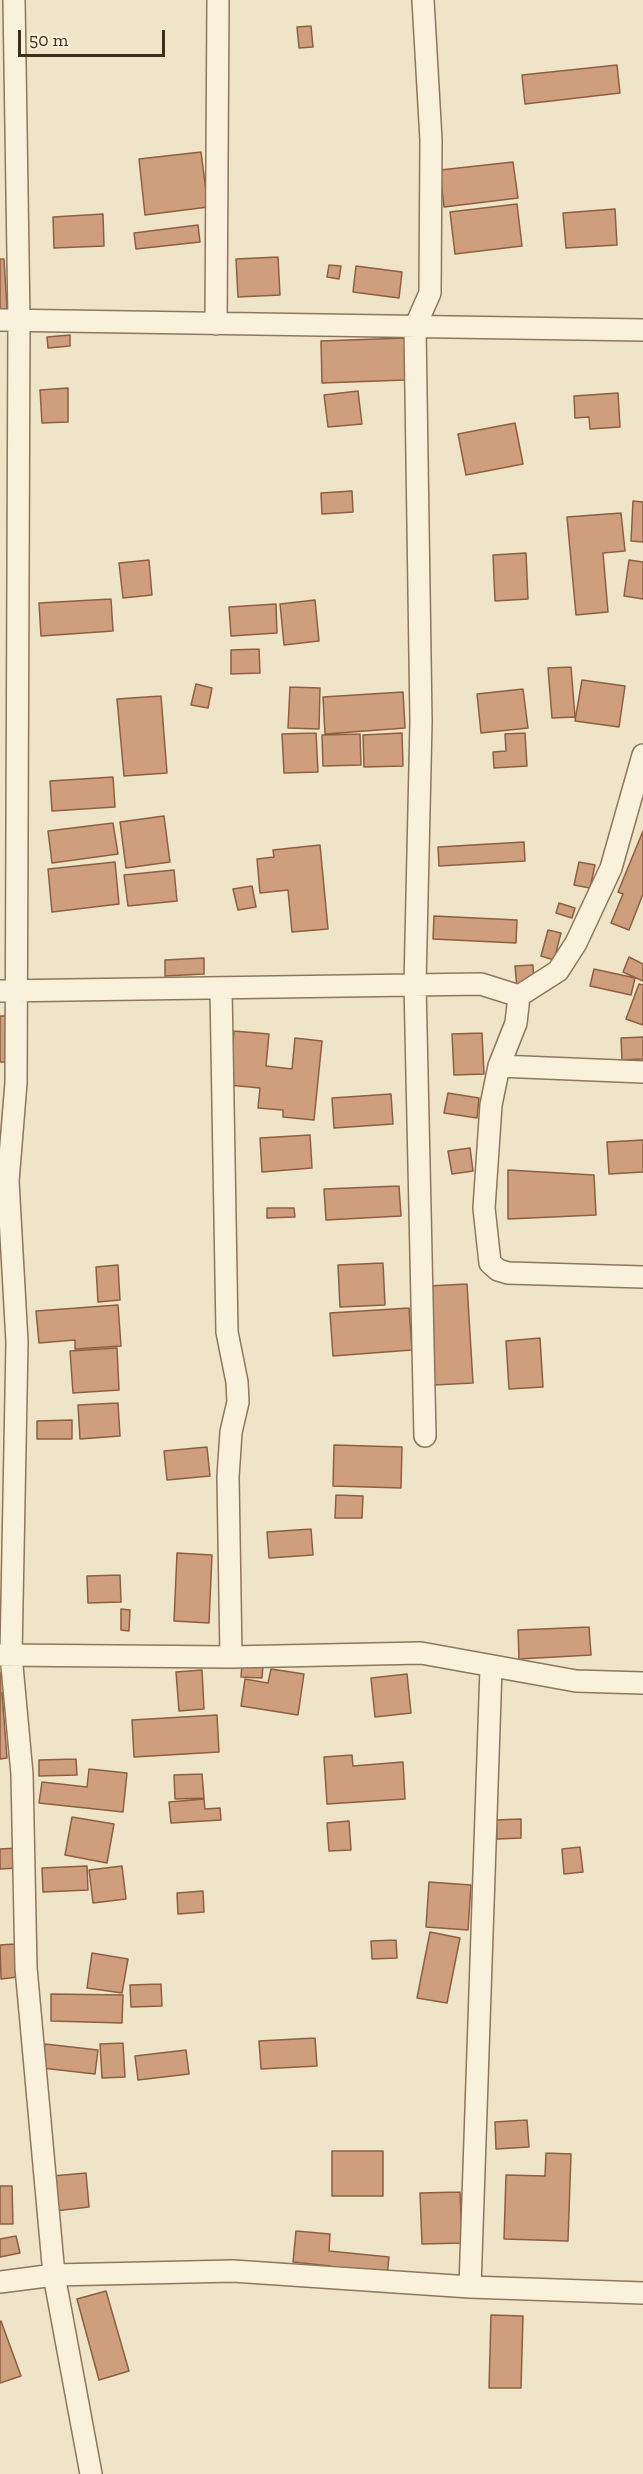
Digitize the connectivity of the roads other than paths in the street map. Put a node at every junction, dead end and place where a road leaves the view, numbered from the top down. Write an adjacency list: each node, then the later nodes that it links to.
1 (14, 0): 4 (street)
2 (218, 0): 5 (street)
3 (423, 0): 6 (street)
4 (9, 320): 5 (street); 11 (street)
5 (216, 324): 6 (street)
6 (415, 327): 7 (street); 9 (street)
7 (643, 330)
8 (643, 755): 12 (street)
9 (415, 984): 10 (street); 12 (street); 16 (street)
10 (221, 989): 11 (street); 18 (street)
11 (7, 991): 17 (street)
12 (519, 996): 13 (street)
13 (499, 1066): 14 (street); 15 (street)
14 (643, 1072)
15 (643, 1277)
16 (425, 1436)
17 (6, 1655): 18 (street); 21 (street)
18 (231, 1657): 19 (street)
19 (491, 1668): 20 (street); 23 (street)
20 (643, 1683)
21 (54, 2275): 22 (street); 23 (street); 25 (street)
22 (0, 2282)
23 (470, 2287): 24 (street)
24 (643, 2294)
25 (91, 2474)

